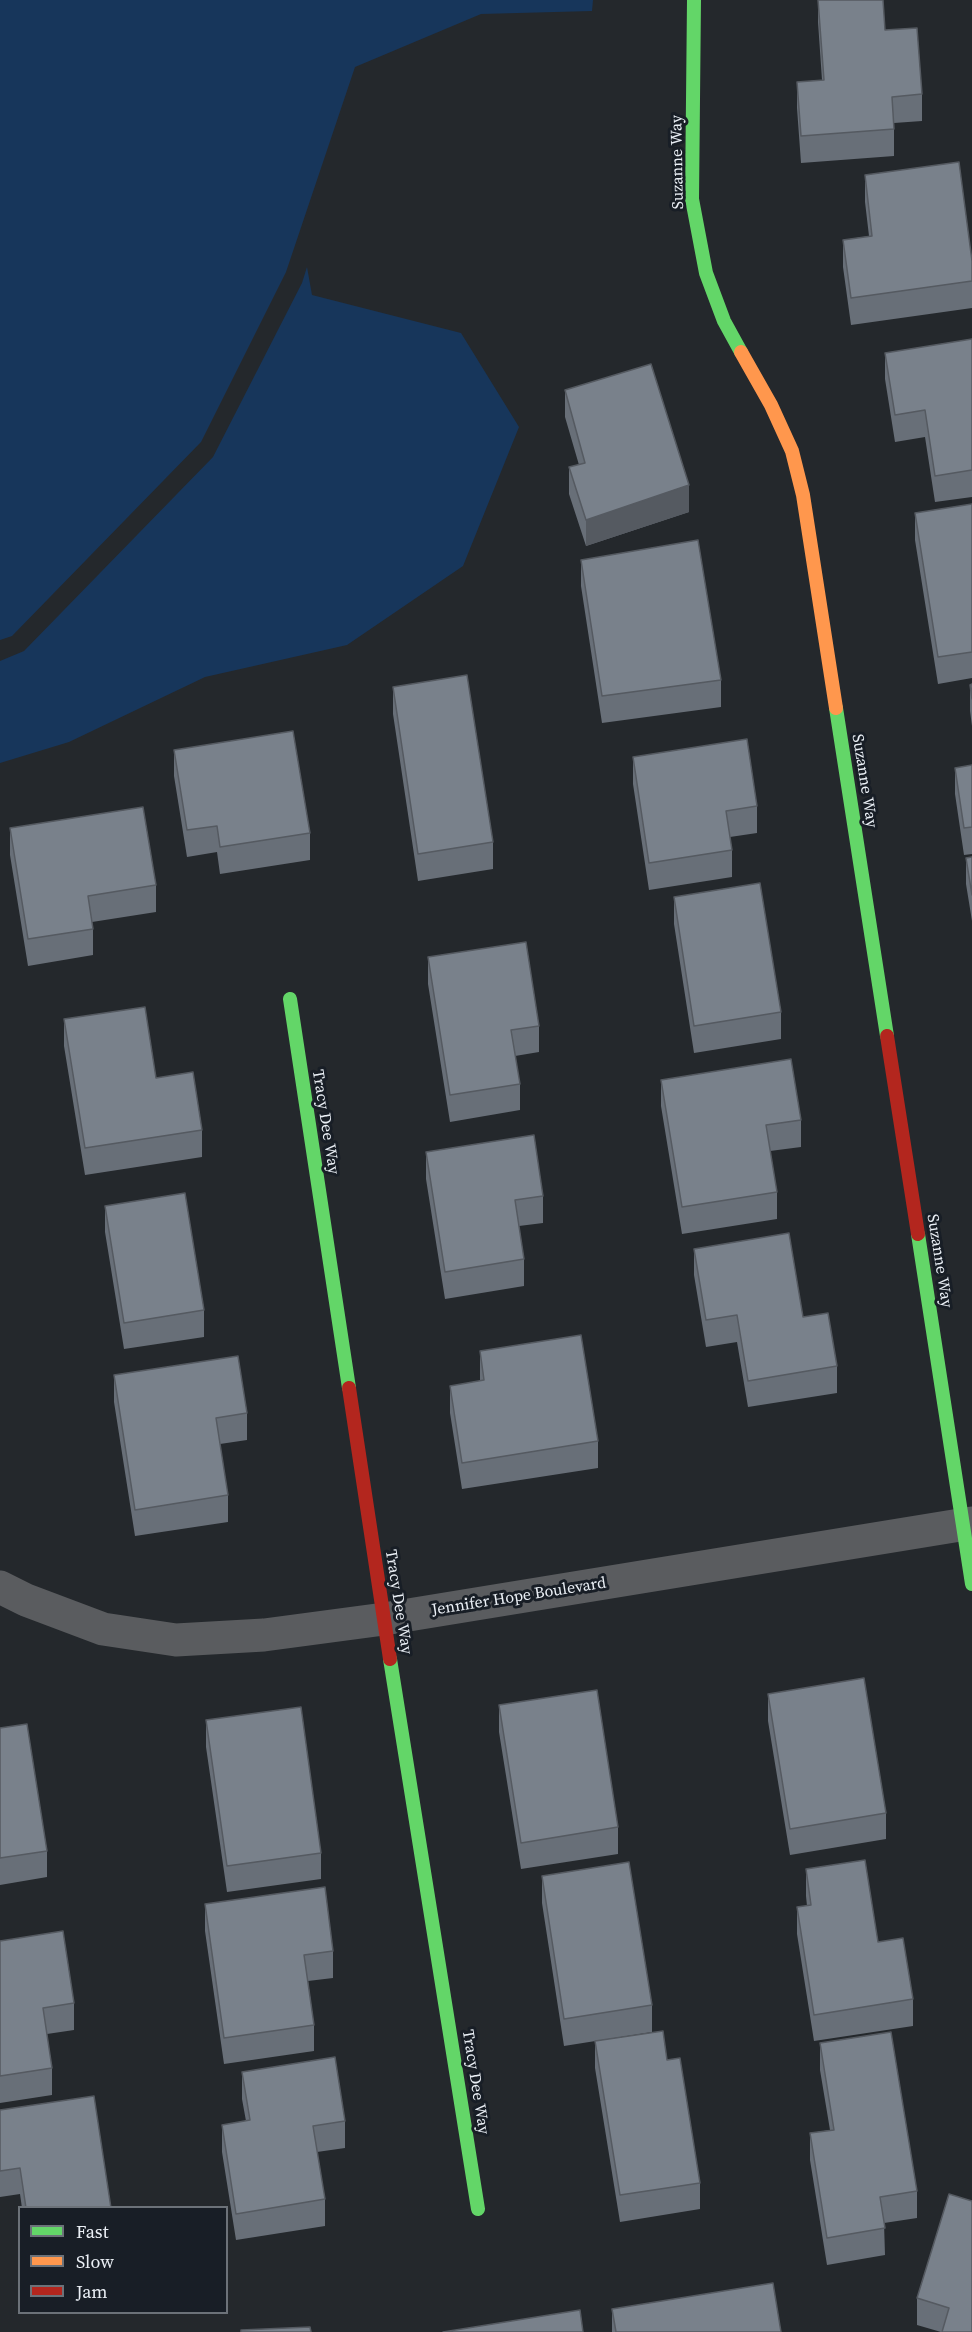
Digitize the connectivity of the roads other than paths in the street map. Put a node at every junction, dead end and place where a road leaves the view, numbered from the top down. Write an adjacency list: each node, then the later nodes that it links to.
1 (694, 0): 3 (street, Suzanne Way)
2 (290, 999): 6 (street, Tracy Dee Way)
3 (967, 1523): 4 (street, Suzanne Way); 6 (street, Jennifer Hope Boulevard)
4 (972, 1584)
5 (0, 1587): 6 (street, Jennifer Hope Boulevard)
6 (384, 1619): 7 (street, Tracy Dee Way)
7 (478, 2209)

